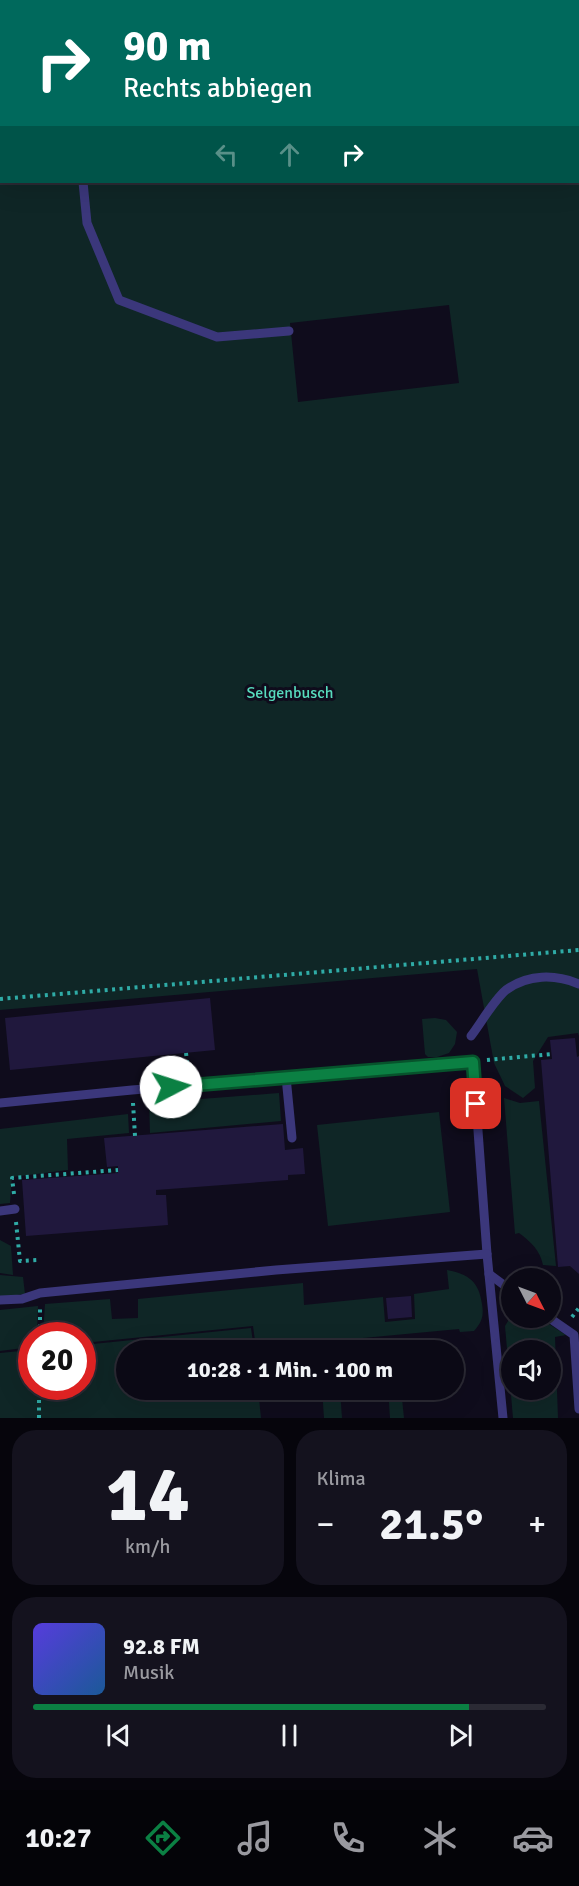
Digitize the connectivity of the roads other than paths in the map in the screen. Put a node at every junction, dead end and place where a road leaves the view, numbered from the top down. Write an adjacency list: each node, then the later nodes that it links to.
1 (83, 183): 2 (lane)
2 (289, 331)
3 (579, 984): 4 (lane)
4 (471, 1036)
5 (286, 1077): 6 (lane); 7 (lane); 10 (lane)
6 (0, 1103)
7 (292, 1138)
8 (15, 1209): 9 (lane)
9 (0, 1211)
10 (487, 1254): 11 (lane); 13 (lane)
11 (489, 1275): 12 (lane); 16 (lane)
12 (501, 1283)
13 (0, 1300)
14 (561, 1326): 15 (lane)
15 (579, 1409)
16 (503, 1418)

